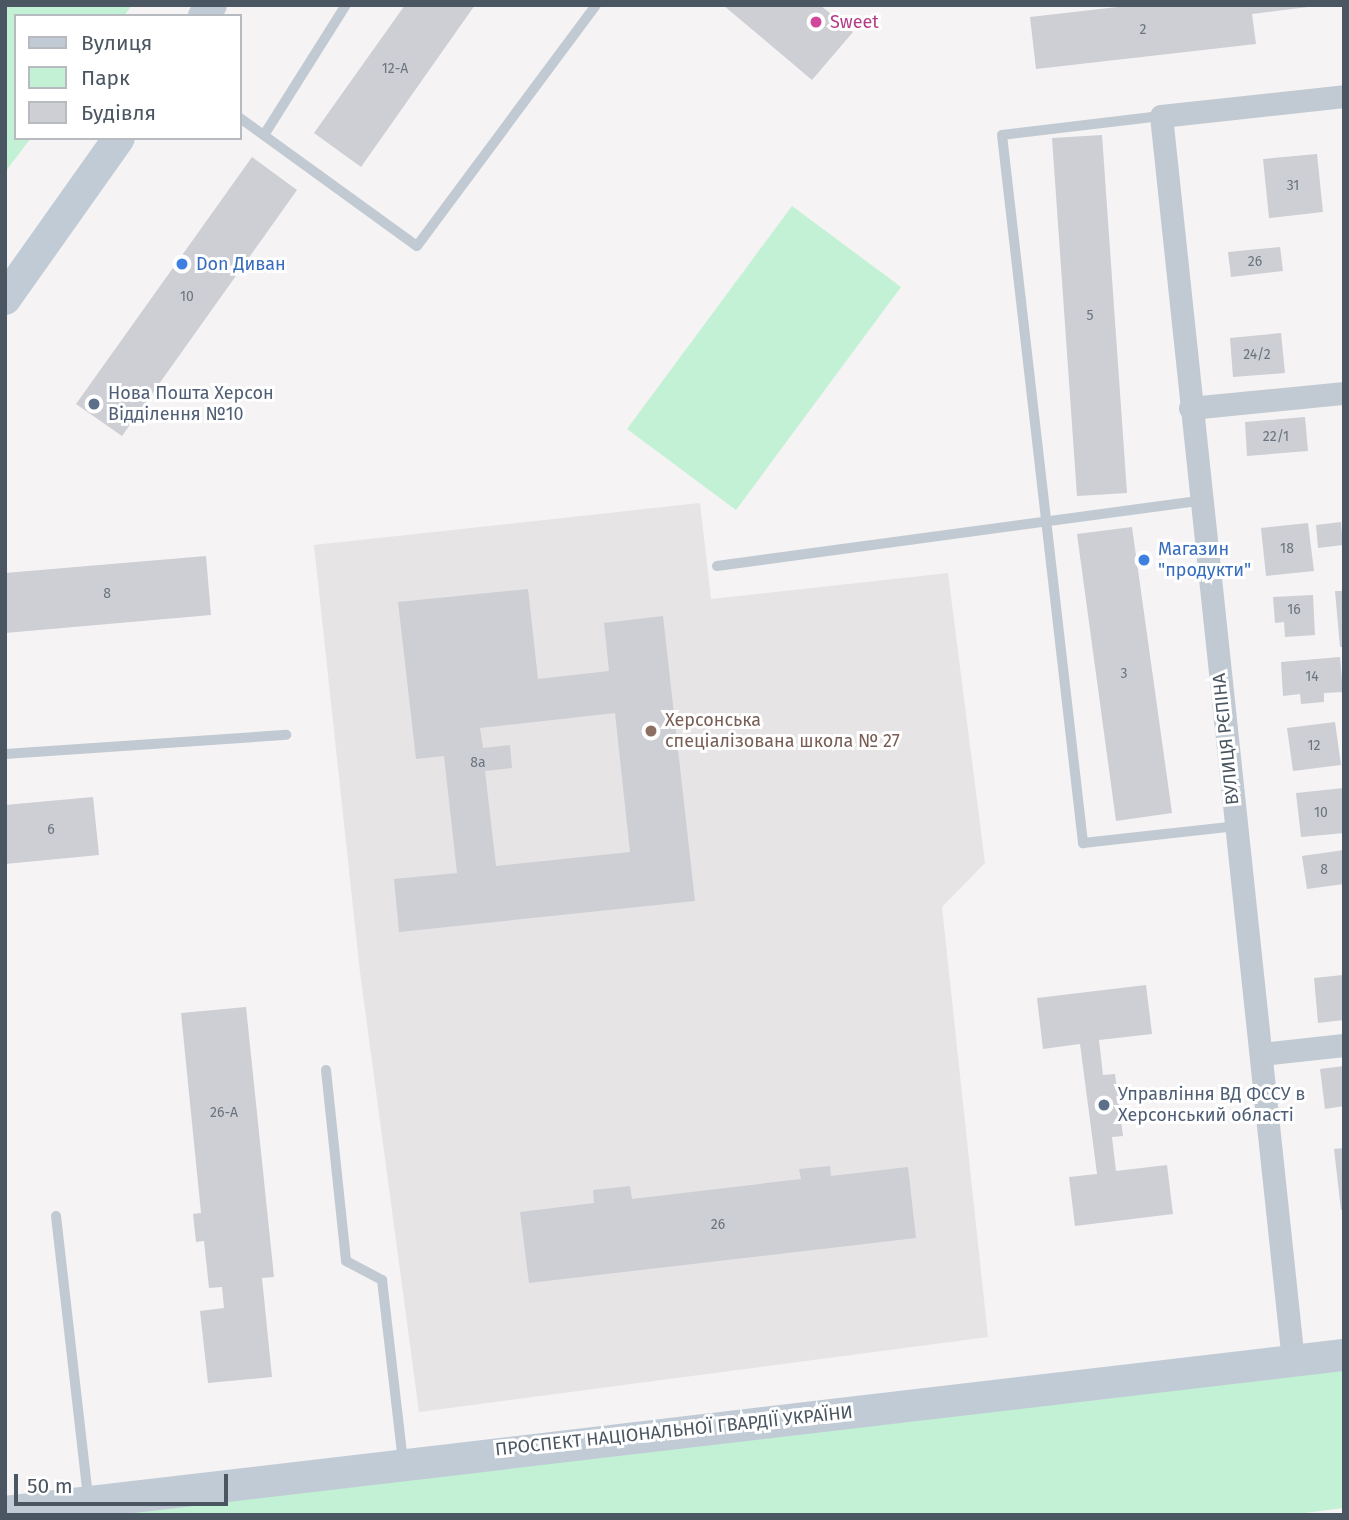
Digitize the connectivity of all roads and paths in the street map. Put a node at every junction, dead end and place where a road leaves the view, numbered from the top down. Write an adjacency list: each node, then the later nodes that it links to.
1 (346, 5): 6 (lane)
2 (596, 5): 6 (lane)
3 (1344, 96): 4 (street)
4 (1161, 116): 10 (street, ВУЛИЦЯ РЄПІНА); 12 (lane)
5 (242, 119): 6 (lane)
6 (264, 135)
7 (118, 140): 8 (street)
8 (5, 299)
9 (1344, 393): 10 (street)
10 (1190, 408): 11 (street, ВУЛИЦЯ РЄПІНА)
11 (1200, 501): 12 (lane); 16 (street, ВУЛИЦЯ РЄПІНА)
12 (1043, 522): 13 (lane); 16 (lane)
13 (717, 566)
14 (286, 735): 15 (lane)
15 (5, 754)
16 (1236, 826): 18 (street, ВУЛИЦЯ РЄПІНА)
17 (1344, 1045): 18 (street)
18 (1261, 1054): 22 (street, ВУЛИЦЯ РЄПІНА)
19 (326, 1070): 23 (lane)
20 (56, 1216): 24 (lane)
21 (1344, 1355): 22 (street, ПРОСПЕКТ НАЦІОНАЛЬНОЇ ГВАРДІЇ УКРАЇНИ)
22 (1293, 1361): 23 (street, ПРОСПЕКТ НАЦІОНАЛЬНОЇ ГВАРДІЇ УКРАЇНИ)
23 (403, 1462): 24 (street, ПРОСПЕКТ НАЦІОНАЛЬНОЇ ГВАРДІЇ УКРАЇНИ)
24 (89, 1502): 25 (street, ПРОСПЕКТ НАЦІОНАЛЬНОЇ ГВАРДІЇ УКРАЇНИ)
25 (5, 1512)

